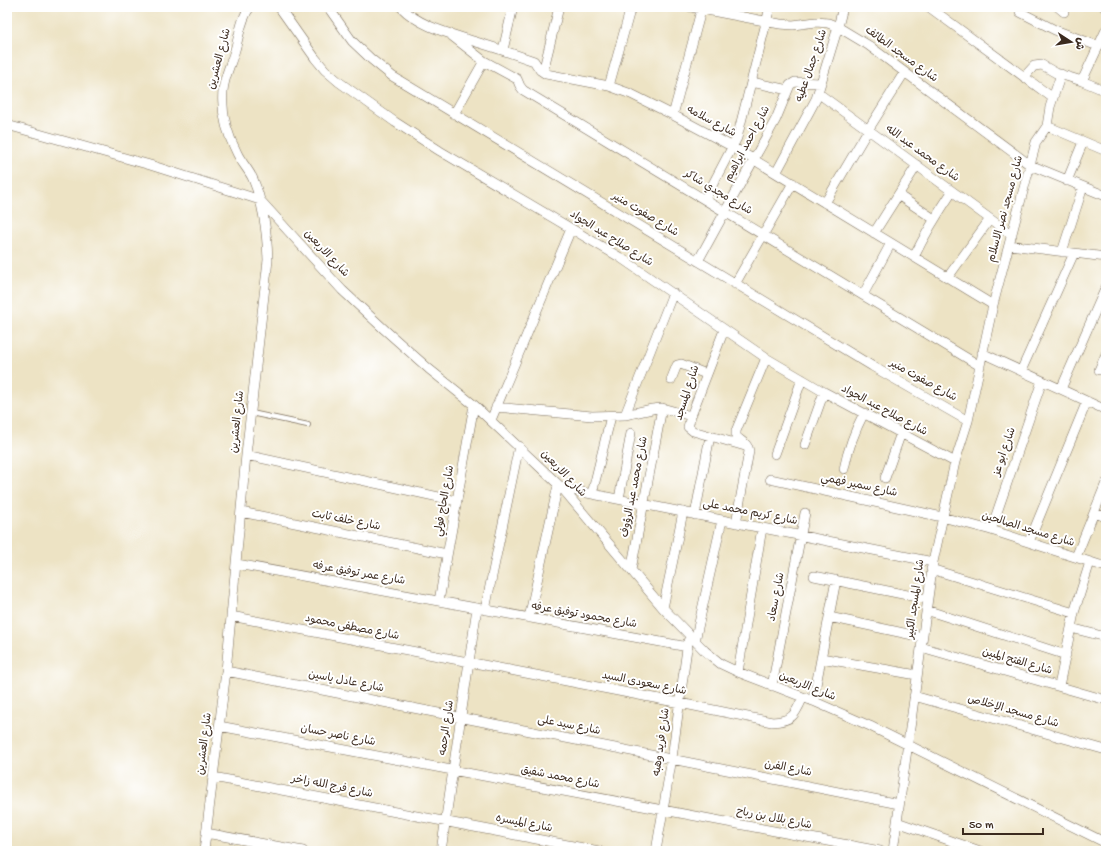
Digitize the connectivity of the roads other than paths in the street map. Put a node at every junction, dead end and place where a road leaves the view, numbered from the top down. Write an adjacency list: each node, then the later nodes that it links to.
1 (250, 7): 52 (street, شارع العشرين)
2 (279, 7): 57 (street, شارع صلاح عبد الجواد)
3 (328, 7): 33 (street, شارع صفوت منير)
4 (401, 7): 17 (street, شارع سلامه)
5 (514, 7): 19 (street)
6 (559, 7): 21 (street)
7 (631, 7): 28 (street)
8 (691, 7): 12 (street, شارع مسجد الطائف)
9 (770, 7): 14 (street)
10 (843, 7): 15 (street, شارع جمال عطيه)
11 (929, 7): 24 (street)
12 (702, 8): 14 (street, شارع مسجد الطائف); 34 (street)
13 (1020, 12): 18 (street)
14 (767, 22): 15 (street, شارع مسجد الطائف); 26 (street)
15 (838, 27): 22 (street, شارع مسجد الطائف); 27 (street, شارع جمال عطيه)
16 (1106, 30): 18 (street)
17 (450, 34): 19 (street, شارع سلامه); 20 (street, شارع مجدي شاكر)
18 (1098, 46): 25 (street)
19 (502, 50): 21 (street, شارع سلامه)
20 (484, 61): 33 (street); 51 (street, شارع مجدي شاكر)
21 (543, 72): 28 (street, شارع سلامه)
22 (904, 73): 37 (street); 42 (street, شارع مسجد الطائف)
23 (1061, 74): 24 (street); 25 (street); 32 (street, شارع مسجد نصر الاسلام)
24 (1024, 77): 32 (street)
25 (1082, 81): 30 (street)
26 (752, 82): 29 (street); 39 (street)
27 (821, 83): 29 (street); 31 (street, شارع جمال عطيه)
28 (609, 86): 34 (street, شارع سلامه)
29 (788, 90): 41 (street, شارع احمد ابراهيم)
30 (1106, 91)
31 (818, 93): 37 (street, شارع محمد عبد الله); 44 (street, شارع جمال عطيه)
32 (1053, 98): 36 (street, شارع مسجد نصر الاسلام)
33 (454, 114): 67 (street, شارع صفوت منير)
34 (673, 116): 39 (street, شارع سلامه)
35 (7, 125): 52 (street, شارع الاربعين)
36 (1047, 126): 38 (street); 42 (street, شارع مسجد نصر الاسلام)
37 (868, 130): 43 (street, شارع محمد عبد الله); 53 (street)
38 (1083, 142): 40 (street); 45 (street)
39 (733, 147): 41 (street, شارع سلامه); 51 (street)
40 (1106, 151)
41 (754, 160): 44 (street, شارع سلامه); 54 (street, شارع احمد ابراهيم)
42 (1030, 165): 45 (street, شارع مسجد الطائف); 60 (street, شارع مسجد نصر الاسلام)
43 (917, 166): 48 (street, شارع محمد عبد الله); 49 (street)
44 (776, 173): 46 (street, شارع سلامه)
45 (1068, 181): 47 (street, شارع مسجد الطائف)
46 (793, 183): 53 (street, شارع سلامه); 59 (street)
47 (1083, 188): 50 (street, شارع مسجد الطائف); 63 (street)
48 (952, 192): 55 (street); 56 (street, شارع محمد عبد الله)
49 (898, 195): 55 (street); 58 (street)
50 (1106, 196)
51 (705, 199): 54 (street, شارع مجدي شاكر)
52 (260, 200): 88 (street, شارع الاربعين); 92 (street, شارع العشرين)
53 (826, 203): 58 (street, شارع سلامه)
54 (725, 212): 59 (street, شارع مجدي شاكر); 67 (street, شارع احمد ابراهيم)
55 (934, 219): 65 (street)
56 (990, 219): 60 (street, شارع محمد عبد الله); 68 (street)
57 (571, 229): 71 (street, شارع صلاح عبد الجواد); 89 (street)
58 (874, 232): 61 (street, شارع سلامه)
59 (763, 235): 69 (street); 72 (street, شارع مجدي شاكر)
60 (1012, 235): 62 (street, شارع مسجد نصر الاسلام)
61 (891, 243): 65 (street, شارع سلامه); 72 (street)
62 (1009, 245): 63 (street); 73 (street, شارع مسجد نصر الاسلام)
63 (1062, 252): 64 (street)
64 (1074, 253): 66 (street); 80 (street)
65 (914, 257): 68 (street, شارع سلامه)
66 (1106, 257)
67 (698, 261): 69 (street, شارع صفوت منير)
68 (948, 277): 73 (street, شارع سلامه)
69 (735, 284): 98 (street, شارع صفوت منير)
70 (1106, 287): 85 (street)
71 (673, 294): 74 (street, شارع صلاح عبد الجواد); 94 (street)
72 (863, 295): 78 (street, شارع مجدي شاكر)
73 (993, 305): 75 (street, شارع مسجد نصر الاسلام)
74 (724, 330): 77 (street, شارع صلاح عبد الجواد); 81 (street, شارع المسجد)
75 (982, 353): 78 (street, شارع المسجد الكبير); 80 (street)
76 (1106, 354): 79 (street)
77 (766, 358): 83 (street, شارع صلاح عبد الجواد); 105 (street)
78 (980, 366): 98 (street, شارع المسجد الكبير)
79 (1099, 370)
80 (1021, 371): 84 (street)
81 (706, 374): 82 (street); 96 (street, شارع المسجد)
82 (672, 380)
83 (802, 380): 86 (street, شارع صلاح عبد الجواد); 106 (street)
84 (1042, 381): 85 (street); 128 (street, شارع ابو عز)
85 (1061, 389): 87 (street)
86 (824, 392): 93 (street, شارع صلاح عبد الجواد); 103 (street)
87 (1087, 401): 91 (street); 130 (street)
88 (474, 405): 97 (street, شارع الاربعين); 116 (street, شارع الحاج فولي)
89 (496, 407): 95 (street); 97 (street)
90 (662, 408): 94 (street); 96 (street); 117 (street, شارع محمد عبد الرؤوف)
91 (1106, 410)
92 (251, 413): 99 (lane); 107 (street, شارع العشرين)
93 (864, 414): 101 (street, شارع صلاح عبد الجواد); 109 (street)
94 (625, 415): 95 (street)
95 (611, 416): 114 (street)
96 (691, 416): 102 (street, شارع المسجد)
97 (491, 420): 104 (street, شارع الاربعين)
98 (968, 420): 108 (street, شارع المسجد الكبير)
99 (308, 425)
100 (631, 433): 115 (street)
101 (901, 433): 108 (street, شارع صلاح عبد الجواد); 110 (street)
102 (710, 436): 105 (street, شارع المسجد); 122 (street)
103 (806, 445)
104 (519, 446): 113 (street, شارع الاربعين); 143 (street, شارع الرحمه)
105 (748, 447): 126 (street)
106 (775, 454)
107 (246, 455): 116 (street); 118 (street, شارع العشرين)
108 (955, 462): 123 (street, شارع المسجد الكبير)
109 (844, 469)
110 (885, 478)
111 (770, 480): 123 (street, شارع سمير فهمي)
112 (1106, 483): 121 (street)
113 (560, 486): 114 (street, شارع كريم محمد على); 137 (street, شارع الاربعين); 148 (street)
114 (592, 494): 115 (street, شارع كريم محمد على)
115 (618, 499): 117 (street, شارع كريم محمد على)
116 (457, 501): 131 (street, شارع الحاج فولي)
117 (644, 504): 119 (street, شارع كريم محمد على); 137 (street, شارع محمد عبد الرؤوف)
118 (241, 512): 131 (street, شارع خلف ثابت); 134 (street, شارع العشرين)
119 (683, 512): 122 (street, شارع كريم محمد على); 142 (street)
120 (805, 513): 129 (street, شارع سعاد)
121 (1094, 513): 124 (street); 132 (street)
122 (695, 515): 125 (street, شارع كريم محمد على)
123 (942, 516): 128 (street, شارع مسجد الصالحين); 135 (street, شارع المسجد الكبير)
124 (1106, 517)
125 (722, 520): 126 (street, شارع كريم محمد على); 152 (street, شارع فريد وهبه)
126 (736, 523): 127 (street, شارع كريم محمد على)
127 (762, 528): 129 (street, شارع كريم محمد على); 158 (street)
128 (991, 530): 130 (street, شارع مسجد الصالحين)
129 (801, 536): 135 (street, شارع كريم محمد على); 160 (street, شارع سعاد)
130 (1029, 542): 132 (street, شارع مسجد الصالحين)
131 (448, 554): 141 (street, شارع الحاج فولي)
132 (1076, 558): 133 (street, شارع مسجد الصالحين)
133 (1090, 562): 136 (street, شارع مسجد الصالحين); 145 (street)
134 (237, 564): 141 (street, شارع عمر توفيق عرفه); 146 (street, شارع العشرين)
135 (932, 566): 140 (street, شارع المسجد الكبير); 145 (street, شارع كريم محمد على)
136 (1106, 567)
137 (631, 570): 142 (street, شارع الاربعين)
138 (814, 576): 139 (street)
139 (836, 580): 140 (street); 147 (street)
140 (927, 599): 144 (street, شارع المسجد الكبير)
141 (439, 601): 143 (street, شارع عمر توفيق عرفه)
142 (663, 608): 152 (street, شارع الاربعين)
143 (481, 609): 148 (street, شارع محمود توفيق عرفه); 156 (street, شارع الرحمه)
144 (926, 610): 150 (street, شارع المسجد الكبير); 154 (street)
145 (1074, 614): 149 (street)
146 (232, 616): 156 (street, شارع مصطفى محمود); 157 (street, شارع العشرين)
147 (829, 617): 150 (street); 155 (street)
148 (529, 618): 152 (street, شارع محمود توفيق عرفه)
149 (1072, 628): 151 (street); 154 (street)
150 (922, 637): 153 (street, شارع المسجد الكبير)
151 (1106, 637)
152 (690, 641): 158 (street, شارع الاربعين); 166 (street, شارع فريد وهبه)
153 (921, 647): 159 (street, شارع المسجد الكبير); 161 (street, شارع الفتح المبين)
154 (1066, 655): 161 (street)
155 (821, 658): 159 (street); 165 (street)
156 (469, 662): 166 (street, شارع سعودى السيد); 167 (street, شارع الرحمه)
157 (226, 671): 167 (street, شارع عادل ياسين); 168 (street, شارع العشرين)
158 (738, 672): 160 (street, شارع الاربعين)
159 (917, 675): 162 (street, شارع المسجد الكبير)
160 (772, 686): 163 (street, شارع الاربعين)
161 (1059, 686): 164 (street, شارع الفتح المبين)
162 (914, 696): 169 (street, شارع المسجد الكبير); 170 (street, شارع مسجد الإخلاص)
163 (803, 697): 165 (street, شارع الاربعين); 166 (street, شارع سعودى السيد)
164 (1106, 700)
165 (813, 701): 169 (street, شارع الاربعين)
166 (680, 703): 171 (street, شارع فريد وهبه)
167 (461, 717): 171 (street, شارع سيد على); 172 (street, شارع الرحمه)
168 (219, 726): 172 (street, شارع ناصر حسان); 173 (street, شارع العشرين)
169 (907, 744): 174 (street, شارع المسجد الكبير); 179 (street, شارع الاربعين)
170 (1106, 750)
171 (672, 758): 174 (street, شارع الفرن); 175 (street, شارع فريد وهبه)
172 (453, 770): 175 (street, شارع محمد شفيق); 176 (street, شارع الرحمه)
173 (213, 777): 176 (street, شارع فرج الله زاخر); 178 (street, شارع العشرين)
174 (899, 804): 177 (street, شارع المسجد الكبير)
175 (663, 810): 184 (street, شارع فريد وهبه); 185 (street, شارع بلال بن رباح)
176 (446, 822): 182 (street, شارع الرحمه); 183 (street, شارع الميسره)
177 (897, 822): 186 (street, شارع المسجد الكبير); 187 (street)
178 (206, 832): 180 (street, شارع العشرين); 181 (street)
179 (1106, 843)
180 (204, 851)
181 (303, 851)
182 (441, 851)
183 (599, 851)
184 (656, 851)
185 (880, 851)
186 (893, 851)
187 (980, 851)

